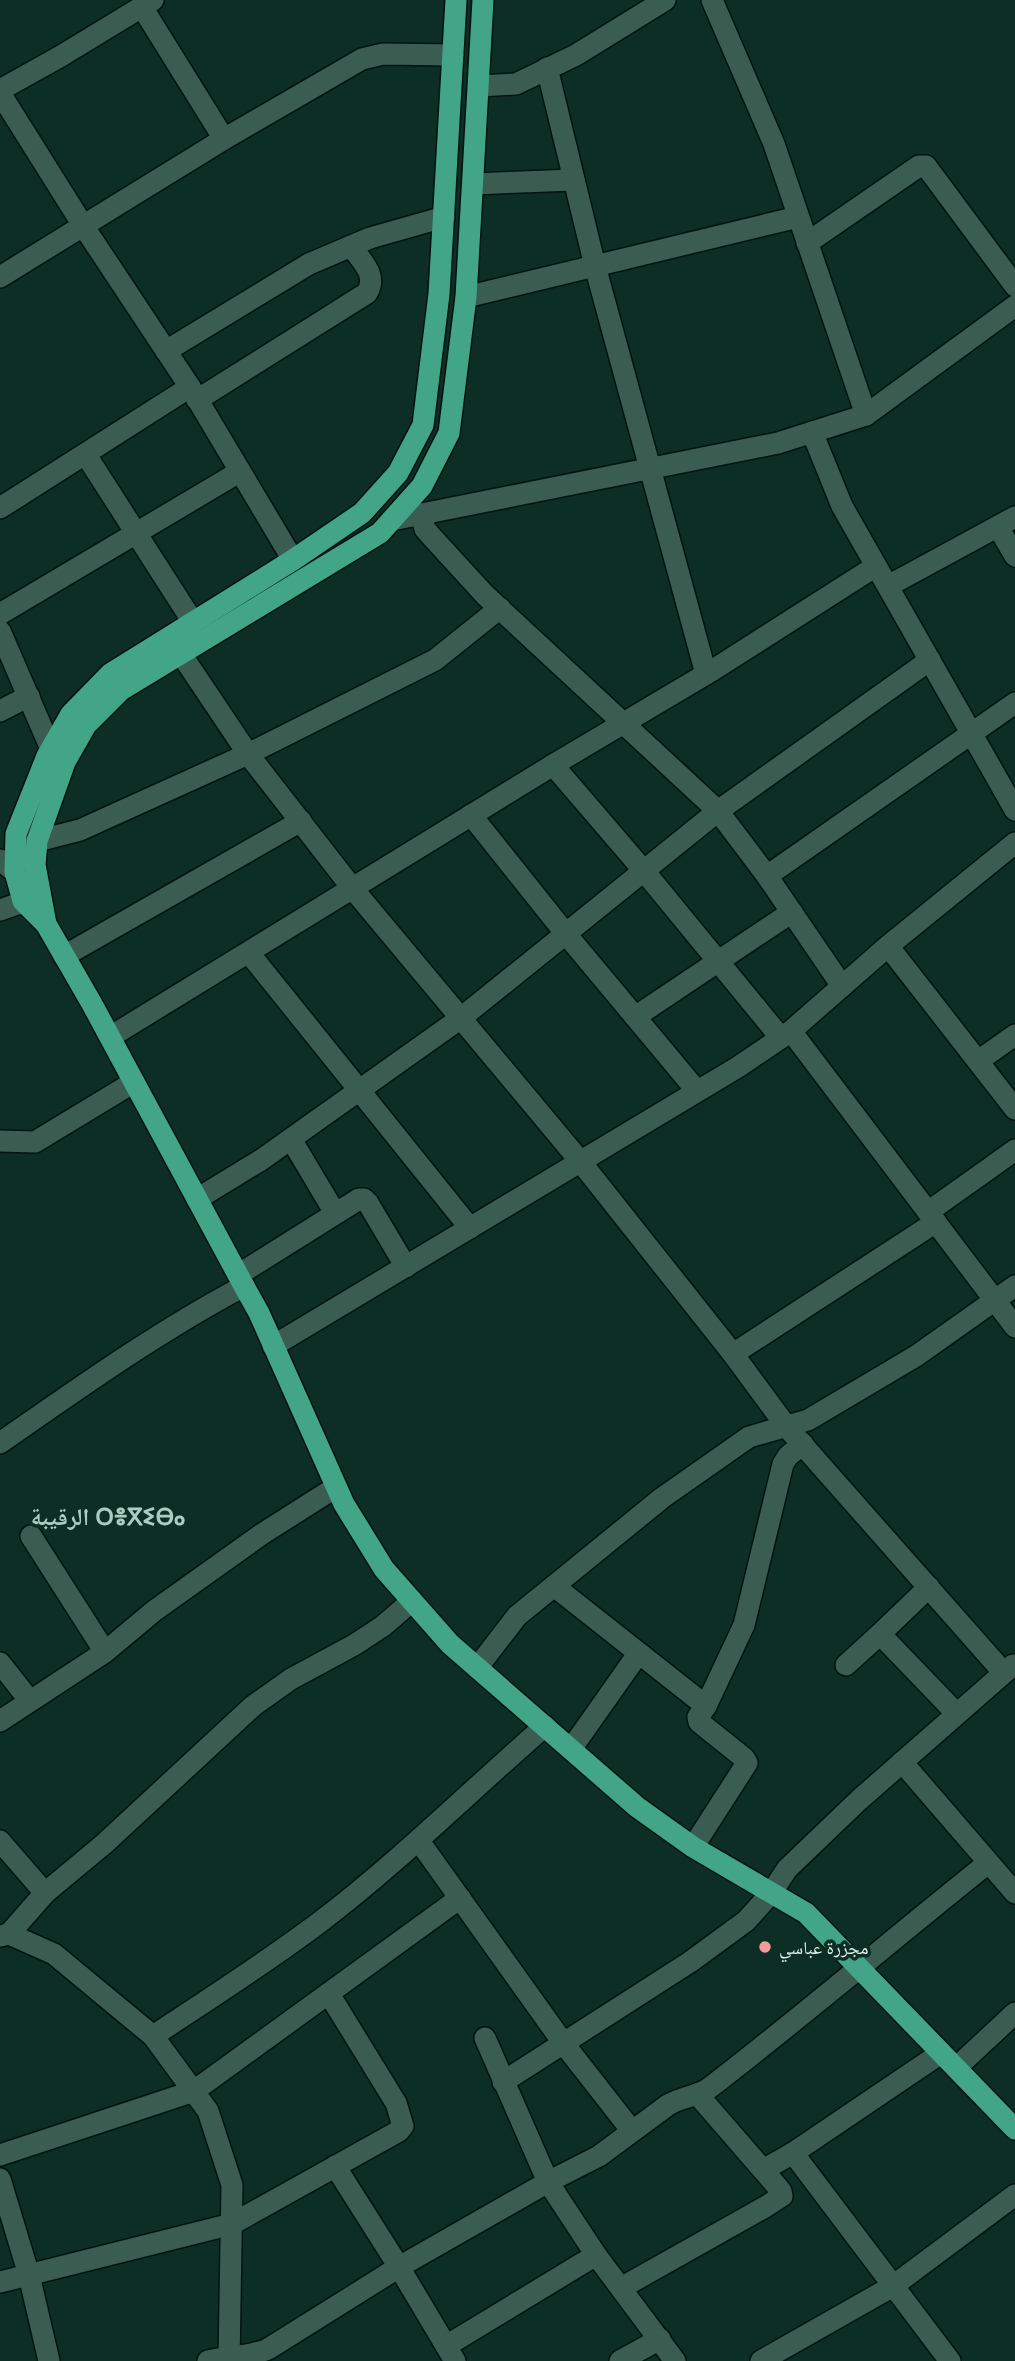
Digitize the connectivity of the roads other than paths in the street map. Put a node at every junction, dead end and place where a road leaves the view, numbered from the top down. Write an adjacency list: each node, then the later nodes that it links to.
1 (456, 0): 6 (main road)
2 (483, 0): 8 (main road)
3 (665, 0): 7 (street)
4 (712, 0): 14 (street)
5 (148, 3): 9 (street); 10 (street)
6 (453, 55): 10 (street); 13 (main road)
7 (547, 68): 8 (street); 11 (street)
8 (479, 86): 12 (main road)
9 (0, 92): 15 (street)
10 (224, 139): 15 (street)
11 (574, 180): 12 (street); 18 (street)
12 (473, 184): 21 (main road)
13 (444, 217): 17 (street); 36 (main road)
14 (798, 217): 16 (street); 18 (street)
15 (83, 227): 19 (street); 23 (street)
16 (807, 243): 20 (street); 25 (street)
17 (351, 246): 23 (street); 24 (street)
18 (595, 266): 21 (street); 28 (street)
19 (0, 277)
20 (1015, 286)
21 (466, 297): 32 (main road)
22 (1015, 306): 25 (street)
23 (166, 351): 24 (street)
24 (193, 394): 27 (street); 29 (street)
25 (866, 415): 26 (street)
26 (812, 432): 28 (street); 37 (street)
27 (86, 455): 30 (street); 34 (street)
28 (651, 468): 31 (street); 45 (street)
29 (239, 472): 34 (street); 36 (street)
30 (0, 508)
31 (421, 514): 32 (street); 39 (street)
32 (392, 520): 43 (main road)
33 (1007, 522): 35 (street); 38 (street)
34 (137, 532): 40 (street); 41 (street)
35 (1015, 556)
36 (293, 559): 41 (main road)
37 (876, 565): 38 (street); 45 (street)
38 (888, 586): 44 (street)
39 (500, 608): 49 (street); 52 (street)
40 (0, 614)
41 (194, 622): 51 (main road)
42 (0, 631): 46 (street)
43 (181, 654): 52 (street); 58 (main road)
44 (930, 660): 50 (street); 55 (street)
45 (706, 674): 49 (street)
46 (29, 696): 48 (street); 51 (street)
47 (1015, 703): 50 (street)
48 (0, 711)
49 (624, 724): 53 (street); 55 (street)
50 (970, 732): 54 (street); 62 (street)
51 (51, 749): 60 (main road)
52 (248, 754): 57 (street); 58 (street)
53 (552, 765): 56 (street); 61 (street)
54 (1015, 810)
55 (718, 811): 61 (street); 62 (street)
56 (471, 815): 63 (street); 67 (street)
57 (301, 821): 63 (street); 70 (street)
58 (37, 841): 64 (main road)
59 (1015, 843): 68 (street)
60 (7, 866): 64 (main road)
61 (643, 871): 67 (street); 71 (street)
62 (767, 876): 66 (street)
63 (354, 889): 69 (street); 74 (street)
64 (32, 899): 65 (street); 70 (main road)
65 (0, 910)
66 (792, 912): 71 (street); 72 (street)
67 (566, 934): 73 (street); 74 (street)
68 (888, 946): 72 (street); 78 (street)
69 (249, 953): 77 (street); 80 (street)
70 (64, 956): 77 (main road)
71 (718, 961): 73 (street); 75 (street)
72 (842, 986): 75 (street)
73 (635, 1017): 81 (street)
74 (461, 1018): 80 (street); 86 (street)
75 (786, 1034): 81 (street); 89 (street)
76 (1015, 1035): 78 (street)
77 (110, 1037): 79 (main road)
78 (978, 1061): 82 (street)
79 (134, 1082): 83 (street); 87 (main road)
80 (358, 1091): 84 (street); 90 (street)
81 (697, 1091): 86 (street)
82 (1015, 1110)
83 (1, 1139)
84 (291, 1139): 87 (street); 88 (street)
85 (1015, 1150): 89 (street)
86 (580, 1161): 90 (street); 97 (street)
87 (197, 1199): 92 (main road)
88 (335, 1213): 91 (street); 92 (street)
89 (932, 1217): 94 (street); 97 (street)
90 (470, 1228): 91 (street)
91 (406, 1268): 96 (street)
92 (241, 1281): 96 (main road); 99 (street)
93 (1015, 1286): 94 (street)
94 (995, 1300): 95 (street); 98 (street)
95 (1015, 1327)
96 (273, 1346): 101 (main road)
97 (733, 1354): 98 (street)
98 (786, 1426): 100 (street); 103 (street)
99 (0, 1443)
100 (803, 1444): 104 (street); 114 (street)
101 (336, 1487): 105 (main road); 107 (street)
102 (32, 1536): 107 (street)
103 (554, 1586): 108 (street); 111 (street)
104 (929, 1587): 106 (street); 112 (street)
105 (412, 1601): 111 (main road); 125 (street)
106 (880, 1634): 110 (street); 115 (street)
107 (105, 1651): 113 (street)
108 (638, 1654): 114 (street); 118 (street)
109 (0, 1663): 113 (street)
110 (846, 1665)
111 (477, 1668): 117 (main road)
112 (1010, 1668): 115 (street)
113 (30, 1701): 116 (street)
114 (706, 1706): 122 (street)
115 (956, 1713): 119 (street)
116 (0, 1721)
117 (545, 1727): 118 (main road); 120 (street)
118 (571, 1749): 122 (main road)
119 (902, 1762): 123 (street); 124 (street)
120 (419, 1840): 127 (street); 132 (street)
121 (1, 1842): 125 (street)
122 (693, 1847): 124 (main road)
123 (988, 1863): 126 (street); 129 (street)
124 (772, 1892): 129 (main road); 134 (street)
125 (45, 1893): 128 (street)
126 (1015, 1894)
127 (460, 1898): 130 (street); 134 (street)
128 (5, 1935): 132 (street)
129 (858, 1967): 135 (main road); 138 (street)
130 (329, 1994): 137 (street); 143 (street)
131 (1015, 2013): 135 (street)
132 (153, 2036): 137 (street)
133 (485, 2038): 136 (street)
134 (564, 2044): 136 (street); 140 (street)
135 (948, 2060): 139 (main road); 141 (street)
136 (503, 2082): 146 (street)
137 (194, 2091): 142 (street); 148 (street)
138 (698, 2095): 140 (street); 144 (street)
139 (1015, 2129)
140 (632, 2131): 146 (street)
141 (793, 2153): 144 (street); 153 (street)
142 (0, 2155)
143 (335, 2166): 148 (street); 150 (street)
144 (763, 2171): 154 (street)
145 (0, 2179): 151 (street)
146 (548, 2182): 149 (street); 150 (street)
147 (1015, 2195): 153 (street)
148 (232, 2224): 151 (street); 158 (street)
149 (596, 2255): 154 (street); 156 (street)
150 (400, 2267): 156 (street); 159 (street)
151 (29, 2275): 152 (street); 160 (street)
152 (0, 2282)
153 (893, 2286): 157 (street); 164 (street)
154 (621, 2288): 155 (street)
155 (660, 2339): 162 (street); 163 (street)
156 (450, 2353)
157 (939, 2357)
158 (229, 2358): 159 (street); 161 (street)
159 (257, 2358)
160 (49, 2361)
161 (208, 2361)
162 (620, 2361)
163 (675, 2361)
164 (761, 2361)

